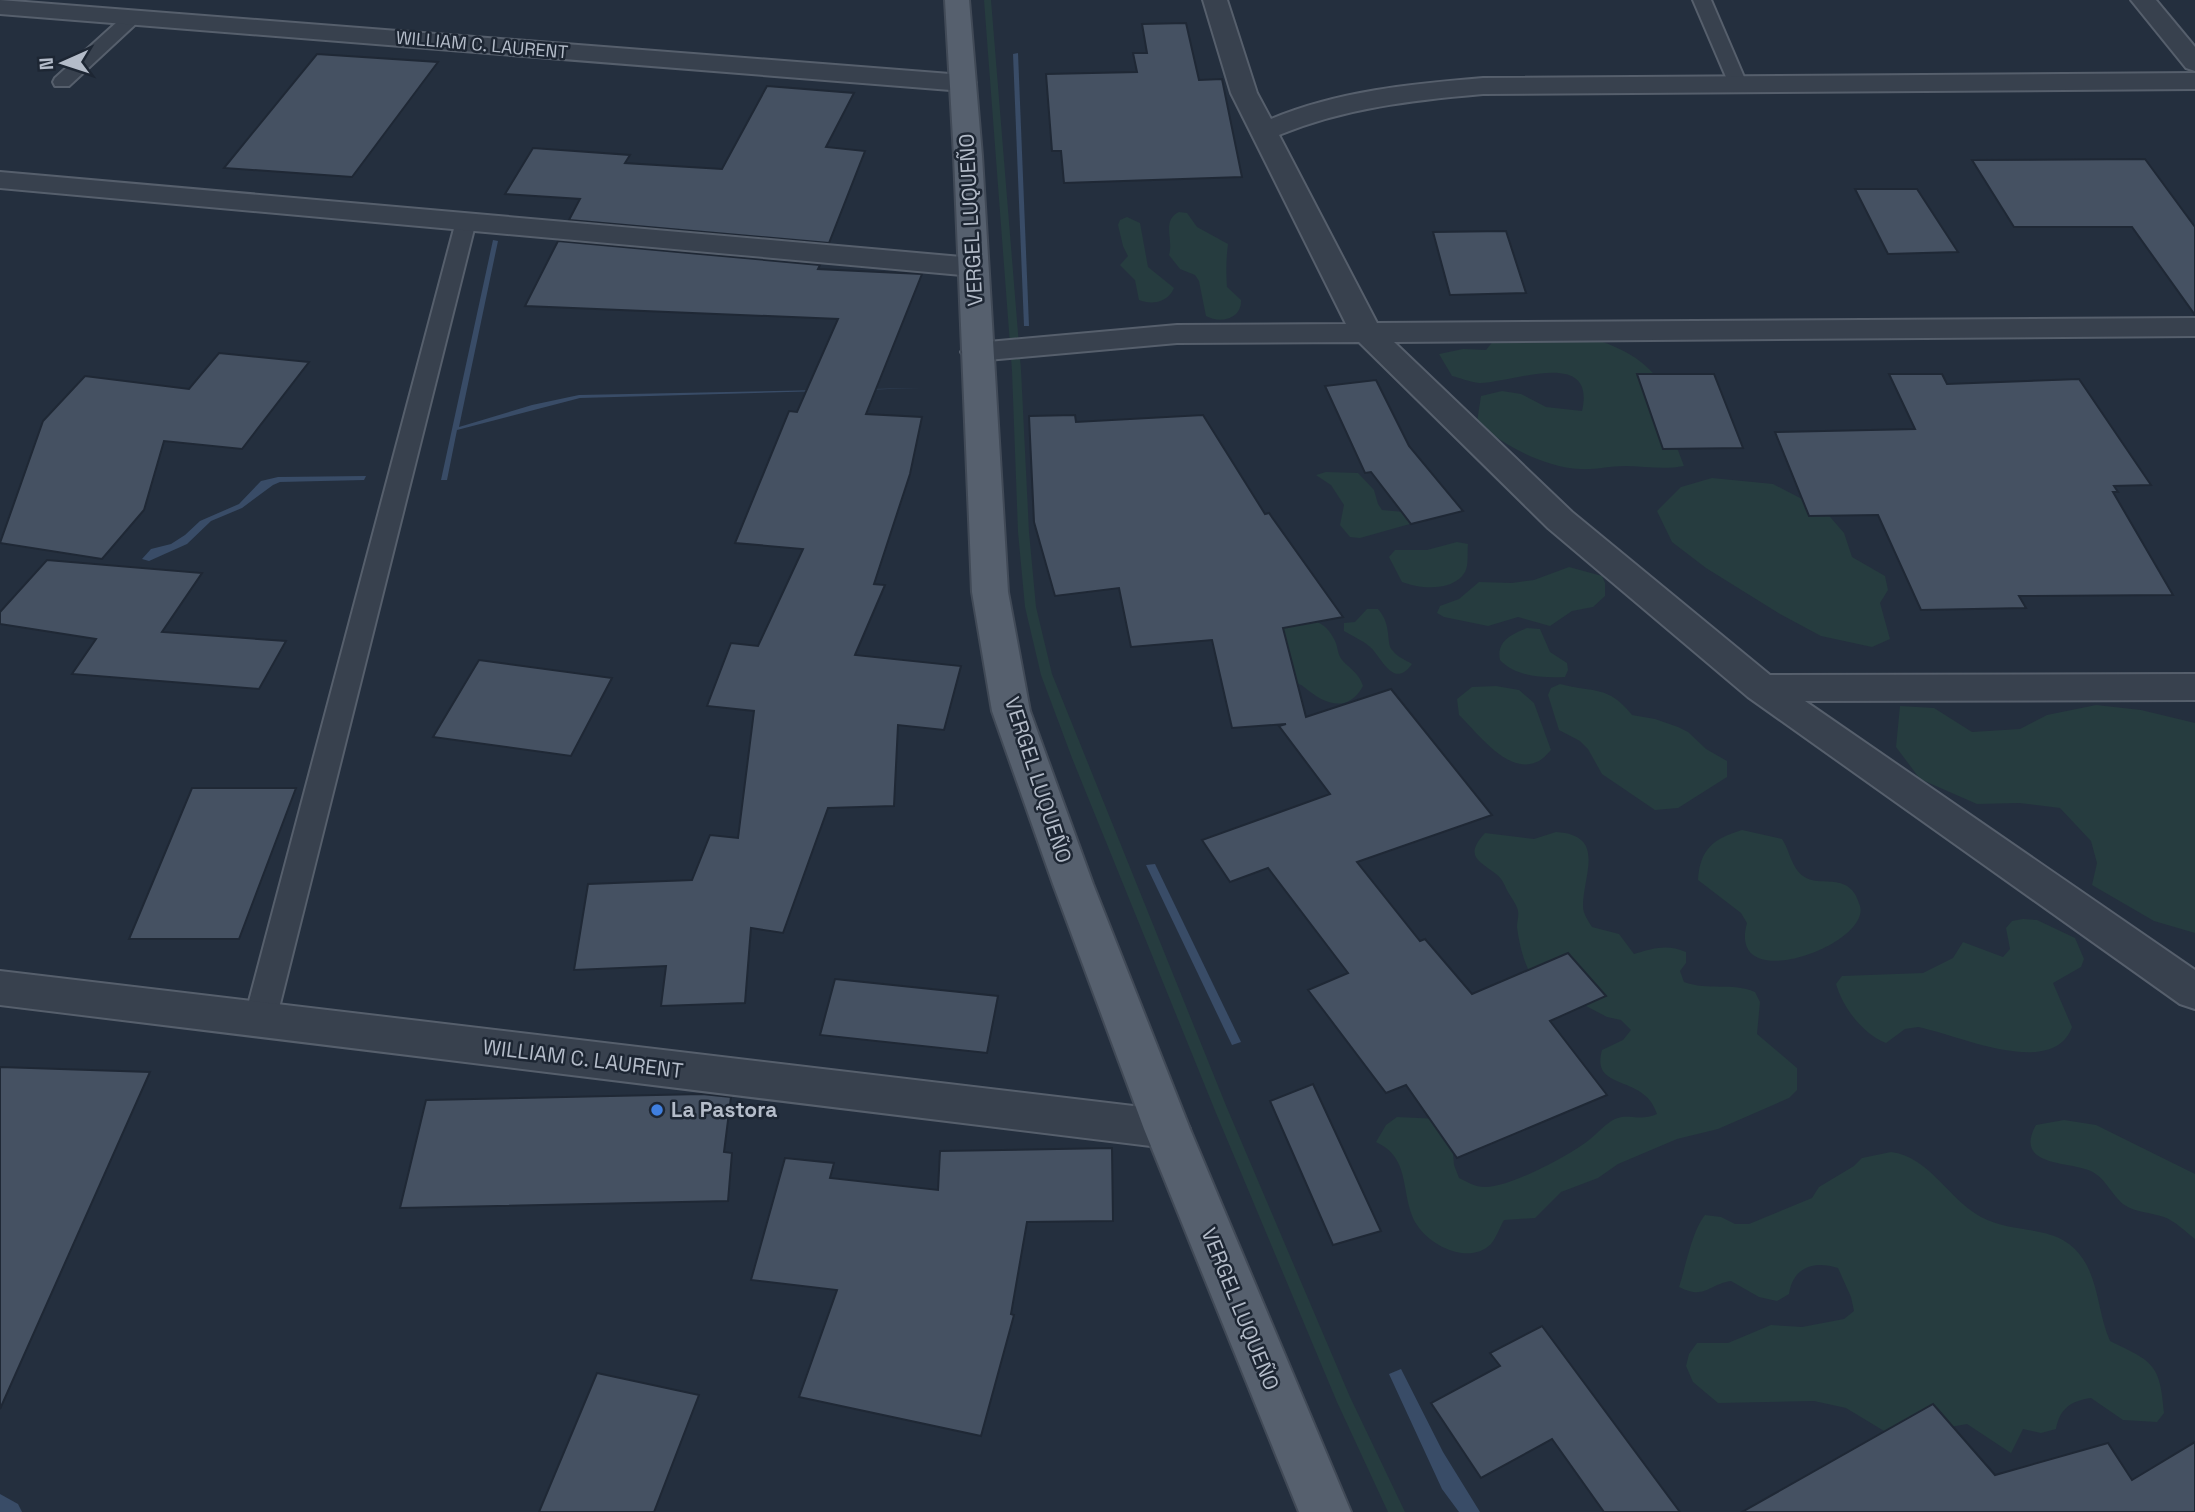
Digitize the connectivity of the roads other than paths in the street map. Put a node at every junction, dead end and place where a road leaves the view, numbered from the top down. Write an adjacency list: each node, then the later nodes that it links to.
1 (957, 0): 10 (main road, VERGEL LUQUEÑO)
2 (1215, 0): 12 (street)
3 (1702, 0): 11 (lane)
4 (2143, 0): 7 (street)
5 (0, 7): 6 (street, WILLIAM C. LAURENT)
6 (133, 18): 9 (lane); 10 (street, WILLIAM C. LAURENT)
7 (2195, 63)
8 (2195, 80): 11 (street)
9 (62, 82)
10 (963, 83): 15 (main road, VERGEL LUQUEÑO)
11 (1738, 84): 12 (street)
12 (1265, 131): 17 (street)
13 (3, 186): 14 (street)
14 (466, 221): 15 (street); 23 (lane)
15 (973, 267): 18 (main road, VERGEL LUQUEÑO)
16 (2195, 327): 17 (street)
17 (1366, 332): 18 (street); 20 (street)
18 (977, 352): 24 (main road, VERGEL LUQUEÑO)
19 (2195, 687): 20 (street)
20 (1761, 688): 22 (street)
21 (0, 988): 23 (street, WILLIAM C. LAURENT)
22 (2195, 992)
23 (260, 1020): 24 (street, WILLIAM C. LAURENT)
24 (1167, 1129): 25 (main road, VERGEL LUQUEÑO)
25 (1325, 1512)

